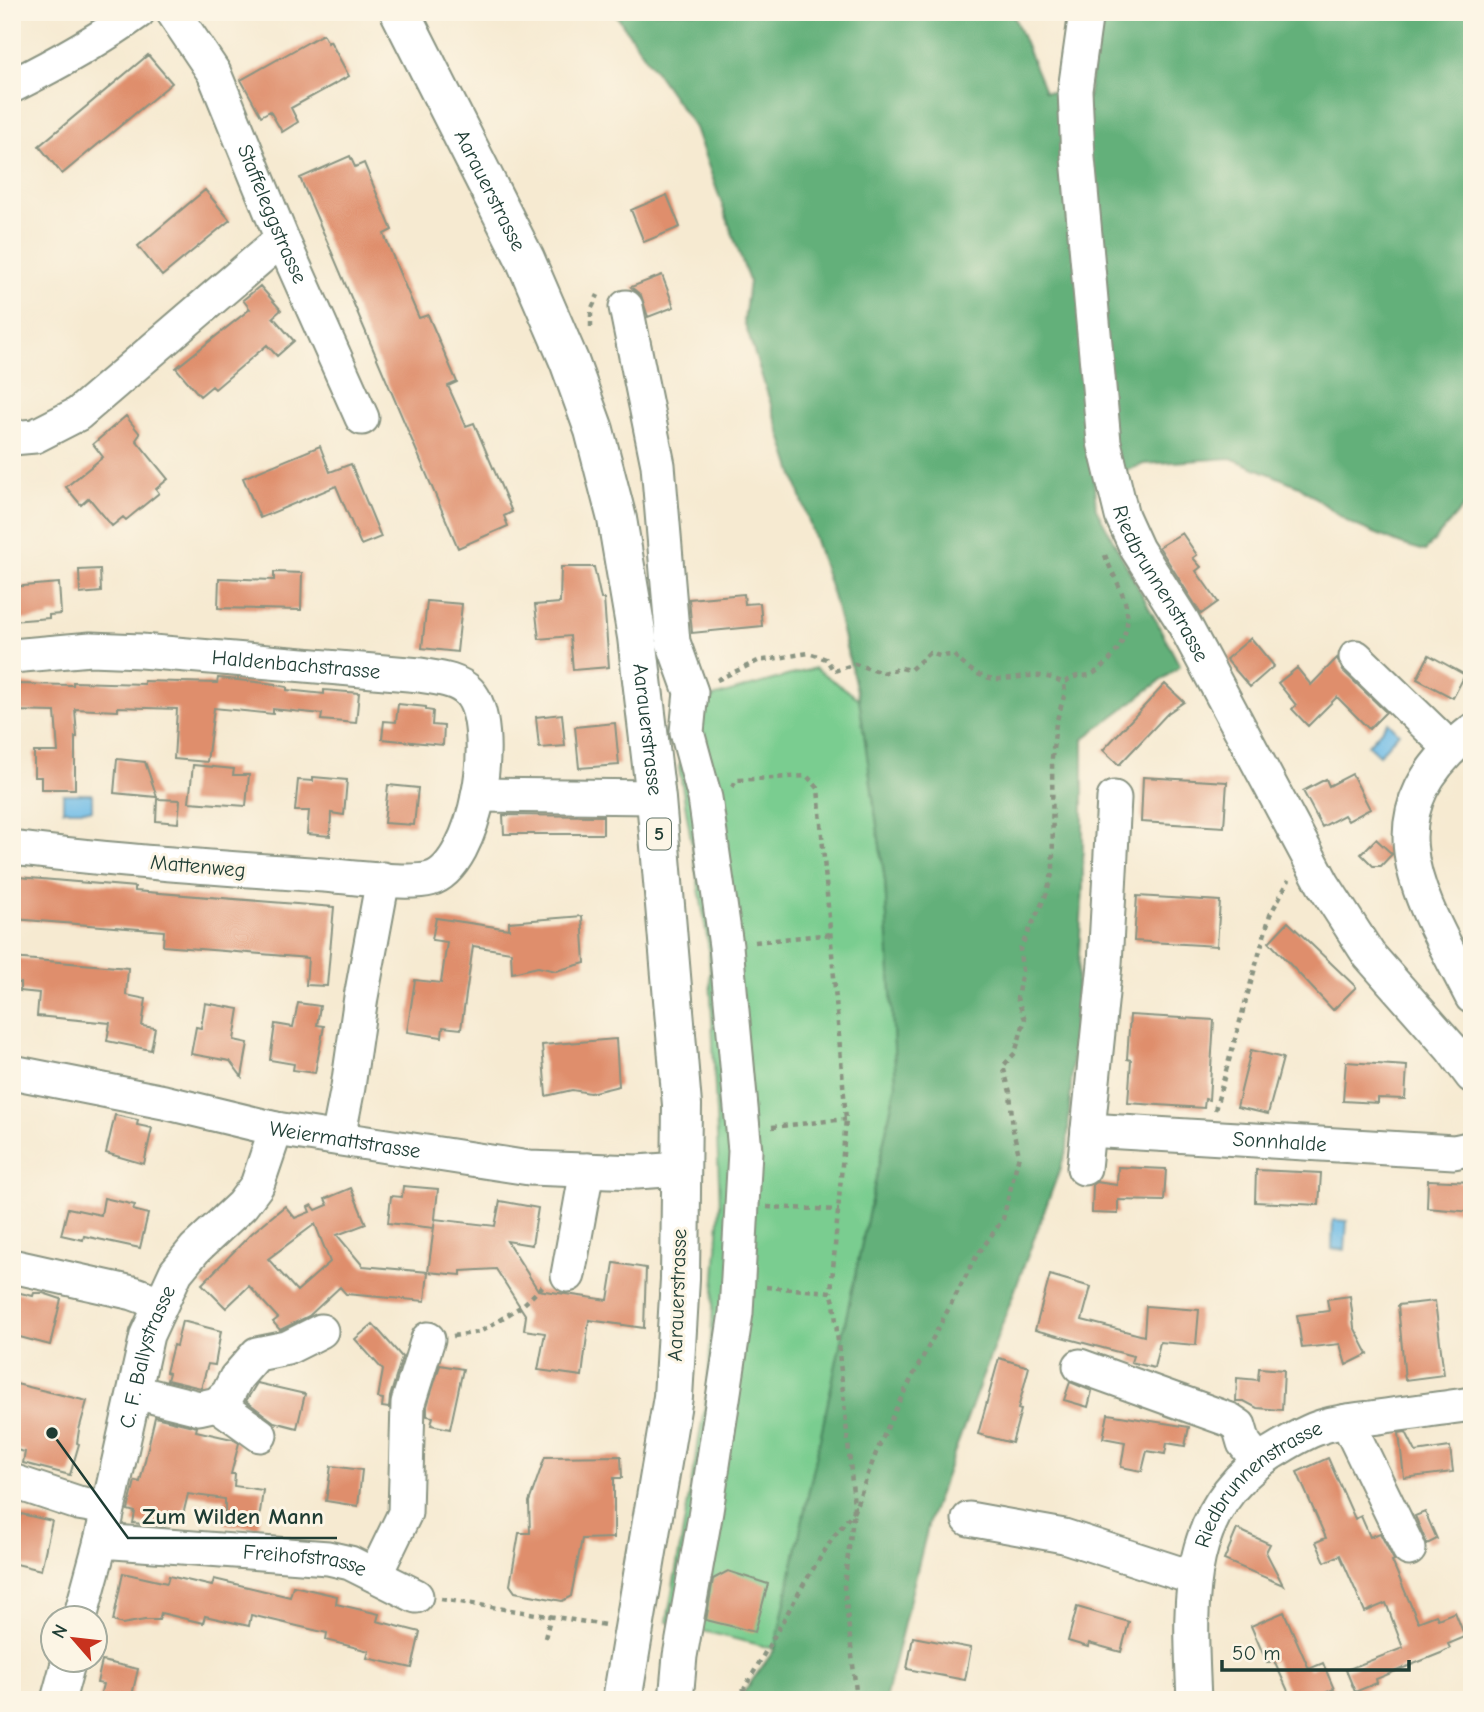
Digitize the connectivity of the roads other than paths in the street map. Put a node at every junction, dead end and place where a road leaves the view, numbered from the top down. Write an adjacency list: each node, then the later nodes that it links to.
1 (138, 12): 5 (street)
2 (173, 12): 6 (street, Staffeleggstrasse)
3 (400, 12): 12 (main road, Aarauerstrasse / 5)
4 (1086, 12): 22 (street, Riedbrunnenstrasse)
5 (12, 86)
6 (282, 239): 8 (street, Staffeleggstrasse); 9 (street)
7 (626, 307): 13 (street)
8 (362, 418)
9 (12, 438)
10 (12, 656): 15 (street, Haldenbachstrasse)
11 (1356, 657): 14 (street)
12 (648, 731): 13 (street); 16 (main road, Aarauerstrasse / 5)
13 (687, 732): 54 (street)
14 (1461, 740): 20 (street)
15 (478, 795): 16 (street); 19 (street, Mattenweg)
16 (656, 797): 28 (main road, Aarauerstrasse / 5)
17 (1114, 798): 24 (street)
18 (12, 848): 19 (street, Mattenweg)
19 (383, 879): 25 (street)
20 (1472, 997)
21 (12, 1072): 23 (street, Weiermattstrasse)
22 (1472, 1076)
23 (276, 1129): 25 (street, Weiermattstrasse); 32 (street, C. F. Ballystrasse)
24 (1088, 1129): 26 (street, Sonnhalde); 27 (street)
25 (338, 1138): 29 (street, Weiermattstrasse)
26 (1472, 1148)
27 (1084, 1168)
28 (681, 1169): 29 (street, Weiermattstrasse); 53 (main road, Aarauerstrasse / 5)
29 (587, 1170): 31 (street)
30 (12, 1266): 32 (street)
31 (568, 1275)
32 (160, 1303): 36 (street, C. F. Ballystrasse)
33 (321, 1331): 37 (street)
34 (428, 1339): 47 (street)
35 (1080, 1366): 41 (street)
36 (135, 1392): 37 (street); 43 (street, C. F. Ballystrasse)
37 (217, 1404): 40 (street)
38 (1472, 1404): 39 (street, Riedbrunnenstrasse)
39 (1348, 1421): 41 (street, Riedbrunnenstrasse); 46 (street)
40 (260, 1435)
41 (1259, 1462): 48 (street, Riedbrunnenstrasse)
42 (12, 1481): 43 (street)
43 (108, 1508): 45 (street, C. F. Ballystrasse)
44 (969, 1519): 48 (street)
45 (101, 1541): 47 (street, Freihofstrasse); 50 (street, C. F. Ballystrasse)
46 (1409, 1549)
47 (375, 1575): 49 (street, Freihofstrasse)
48 (1194, 1578): 55 (street, Riedbrunnenstrasse)
49 (416, 1596)
50 (84, 1604)
51 (65, 1674): 52 (street)
52 (58, 1700)
53 (622, 1700)
54 (676, 1700)
55 (1194, 1700)

